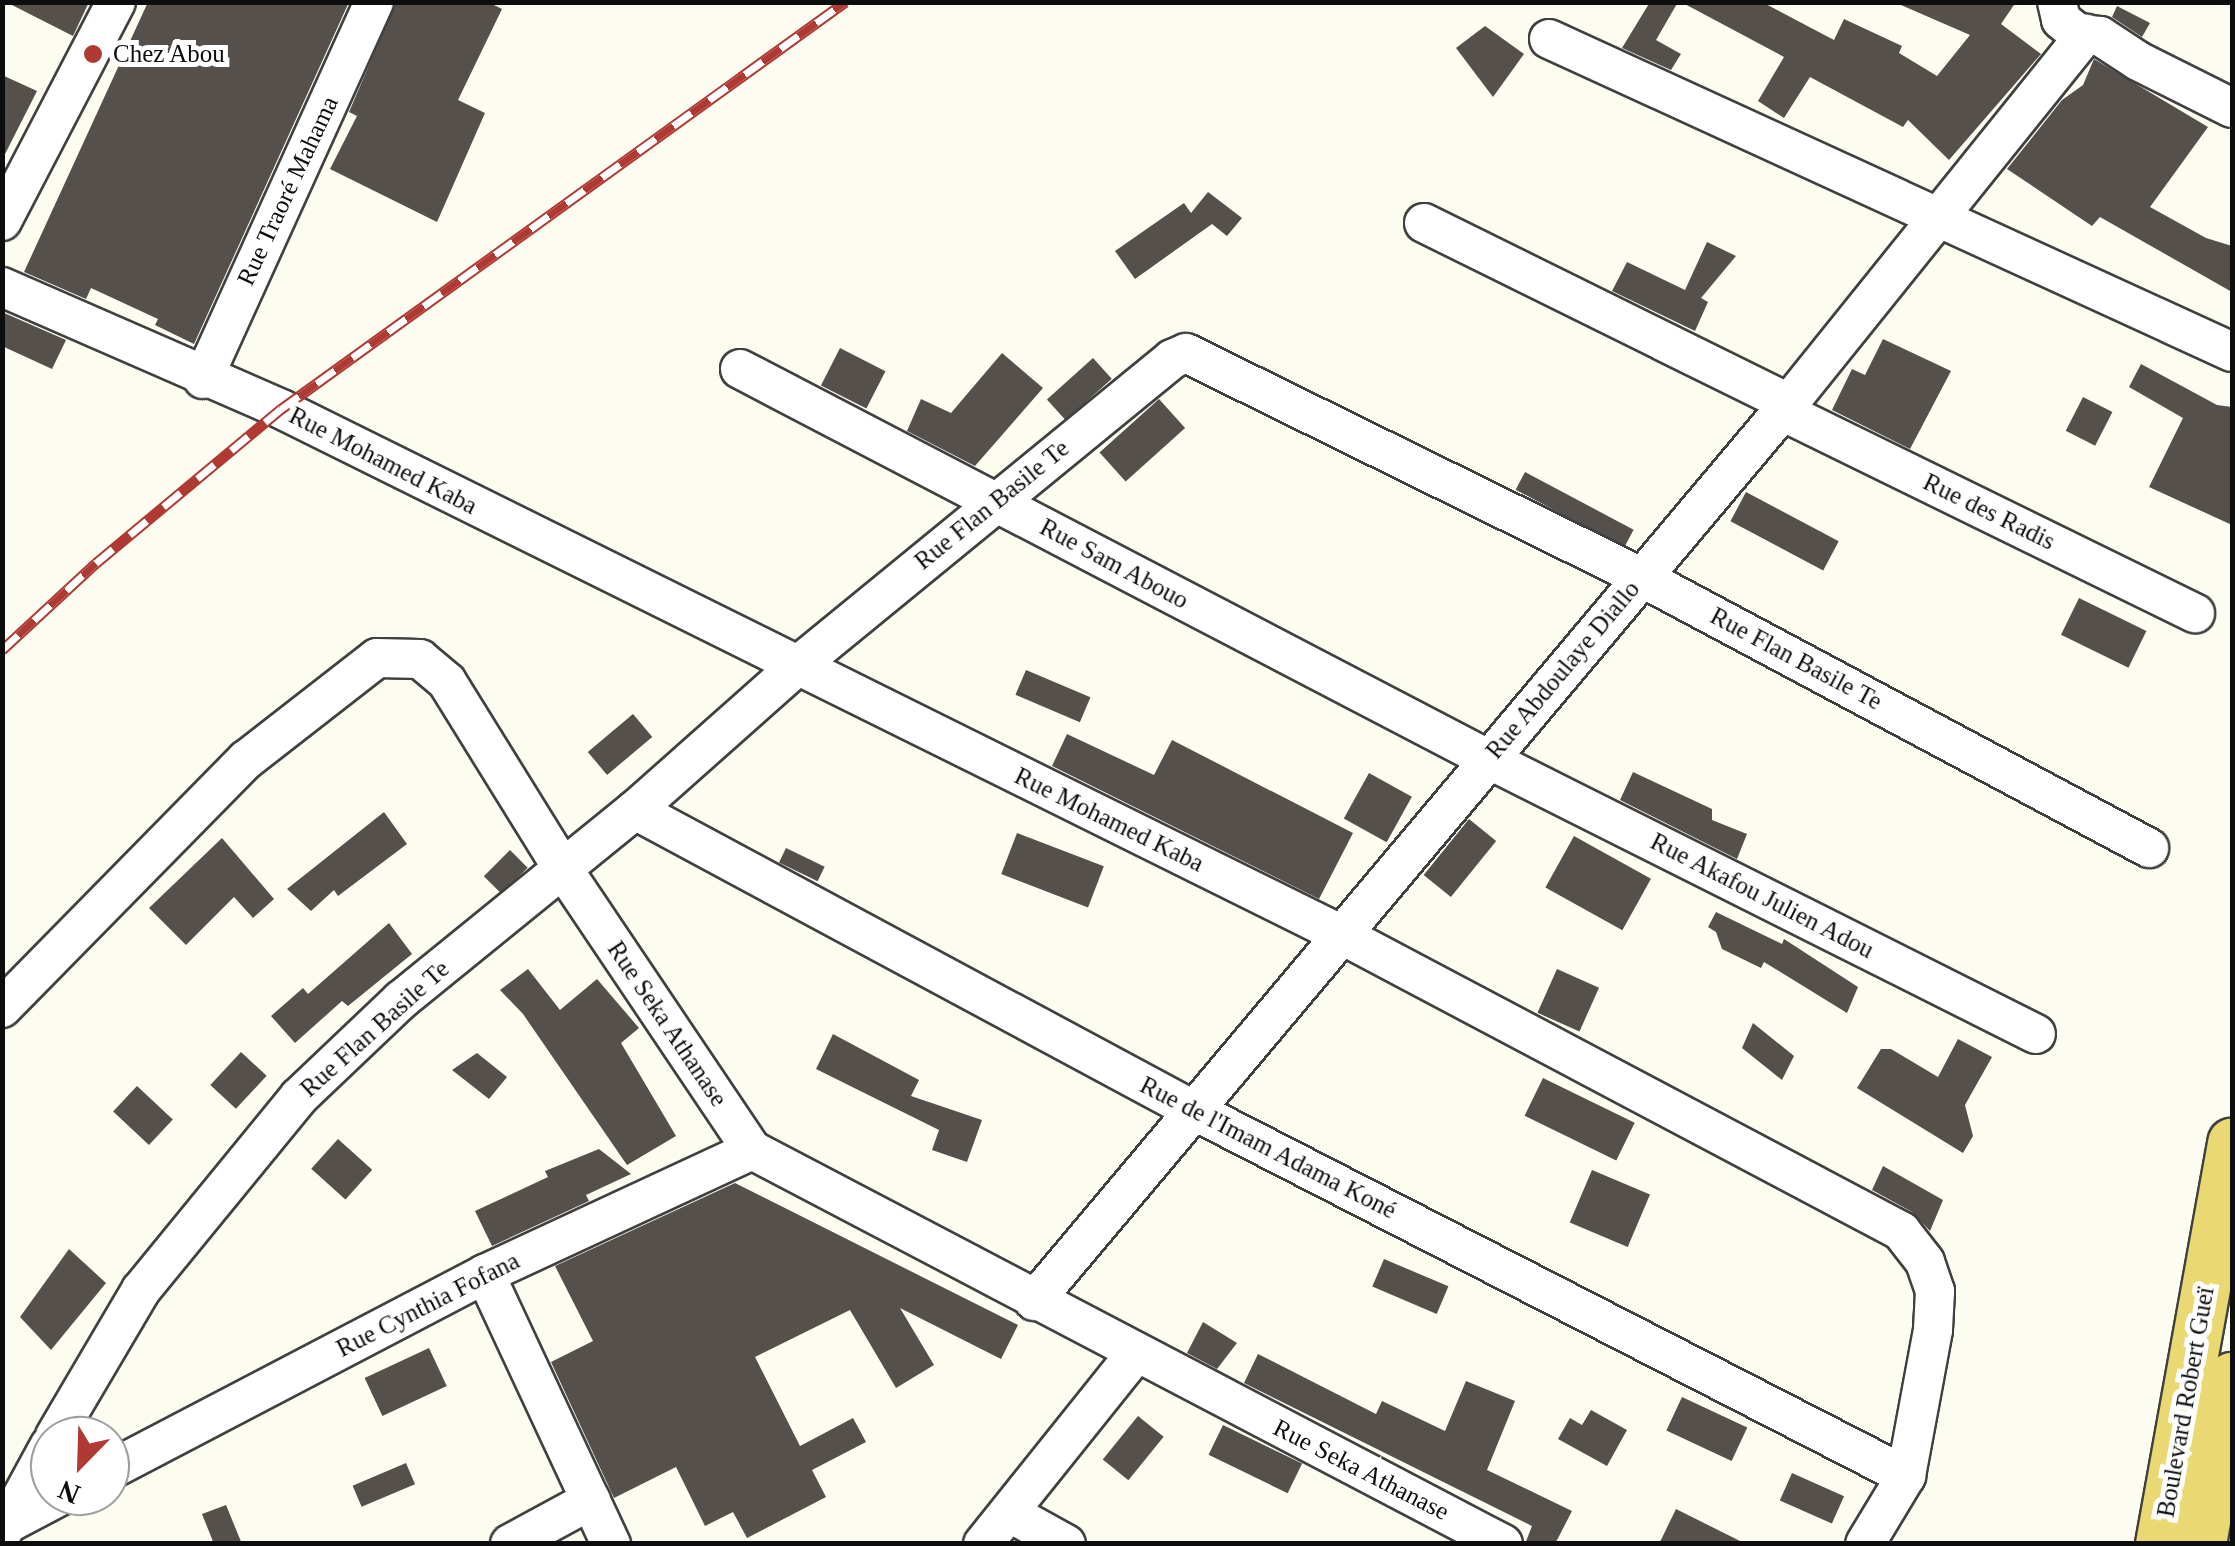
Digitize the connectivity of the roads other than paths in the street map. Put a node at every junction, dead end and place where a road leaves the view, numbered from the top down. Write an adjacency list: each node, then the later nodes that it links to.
1 (116, 2): 8 (street)
2 (374, 2): 13 (street, Rue Traoré Mahama)
3 (2056, 2): 4 (street)
4 (2086, 34): 6 (street); 7 (street, Rue Abdoulaye Diallo)
5 (1550, 39): 7 (street)
6 (2232, 108)
7 (1938, 219): 11 (street); 14 (street, Rue Abdoulaye Diallo)
8 (2, 220)
9 (1424, 223): 14 (street, Rue des Radis)
10 (2, 287): 13 (street, Rue Mohamed Kaba)
11 (2232, 352)
12 (740, 369): 15 (street, Rue Sam Abouo)
13 (203, 378): 18 (street, Rue Mohamed Kaba)
14 (1786, 407): 16 (street, Rue Abdoulaye Diallo); 17 (street, Rue des Radis)
15 (996, 502): 16 (street, Rue Flan Basile Te); 18 (street, Rue Flan Basile Te); 19 (street, Rue Sam Abouo)
16 (1641, 577): 19 (street, Rue Abdoulaye Diallo); 21 (street, Rue Flan Basile Te)
17 (2195, 613)
18 (796, 667): 20 (street, Rue Flan Basile Te); 23 (street, Rue Mohamed Kaba)
19 (1488, 760): 23 (street, Rue Abdoulaye Diallo); 25 (street, Rue Akafou Julien Adou)
20 (635, 810): 22 (street, Rue Flan Basile Te); 26 (street, Rue de l'Imam Adama Koné)
21 (2150, 848)
22 (563, 869): 24 (street, Rue Seka Athanase); 28 (street, Rue Seka Athanase); 33 (street, Rue Flan Basile Te)
23 (1342, 935): 26 (street, Rue Abdoulaye Diallo); 35 (street, Rue Mohamed Kaba)
24 (2, 1008)
25 (2036, 1034)
26 (1190, 1110): 30 (street, Rue Abdoulaye Diallo); 35 (street, Rue de l'Imam Adama Koné)
27 (2232, 1142): 47 (main road, Boulevard Robert Gueï)
28 (752, 1150): 29 (street, Rue Cynthia Fofana); 30 (street, Rue Seka Athanase)
29 (485, 1274): 34 (street, Rue Cynthia Fofana); 37 (street)
30 (1034, 1301): 31 (street, Rue Seka Athanase)
31 (1136, 1353): 39 (street); 45 (street, Rue Seka Athanase)
32 (2232, 1378): 48 (main road, Boulevard Robert Gueï)
33 (67, 1416)
34 (130, 1460)
35 (1906, 1476): 46 (street, Rue Mohamed Kaba)
36 (30, 1482): 40 (street)
37 (591, 1500): 41 (street); 42 (street)
38 (30, 1513): 40 (street)
39 (1010, 1513): 43 (street); 44 (street)
40 (5, 1528)
41 (510, 1544)
42 (611, 1544)
43 (983, 1544)
44 (1066, 1544)
45 (1503, 1544)
46 (1865, 1544)
47 (2160, 1544)
48 (2202, 1544)

